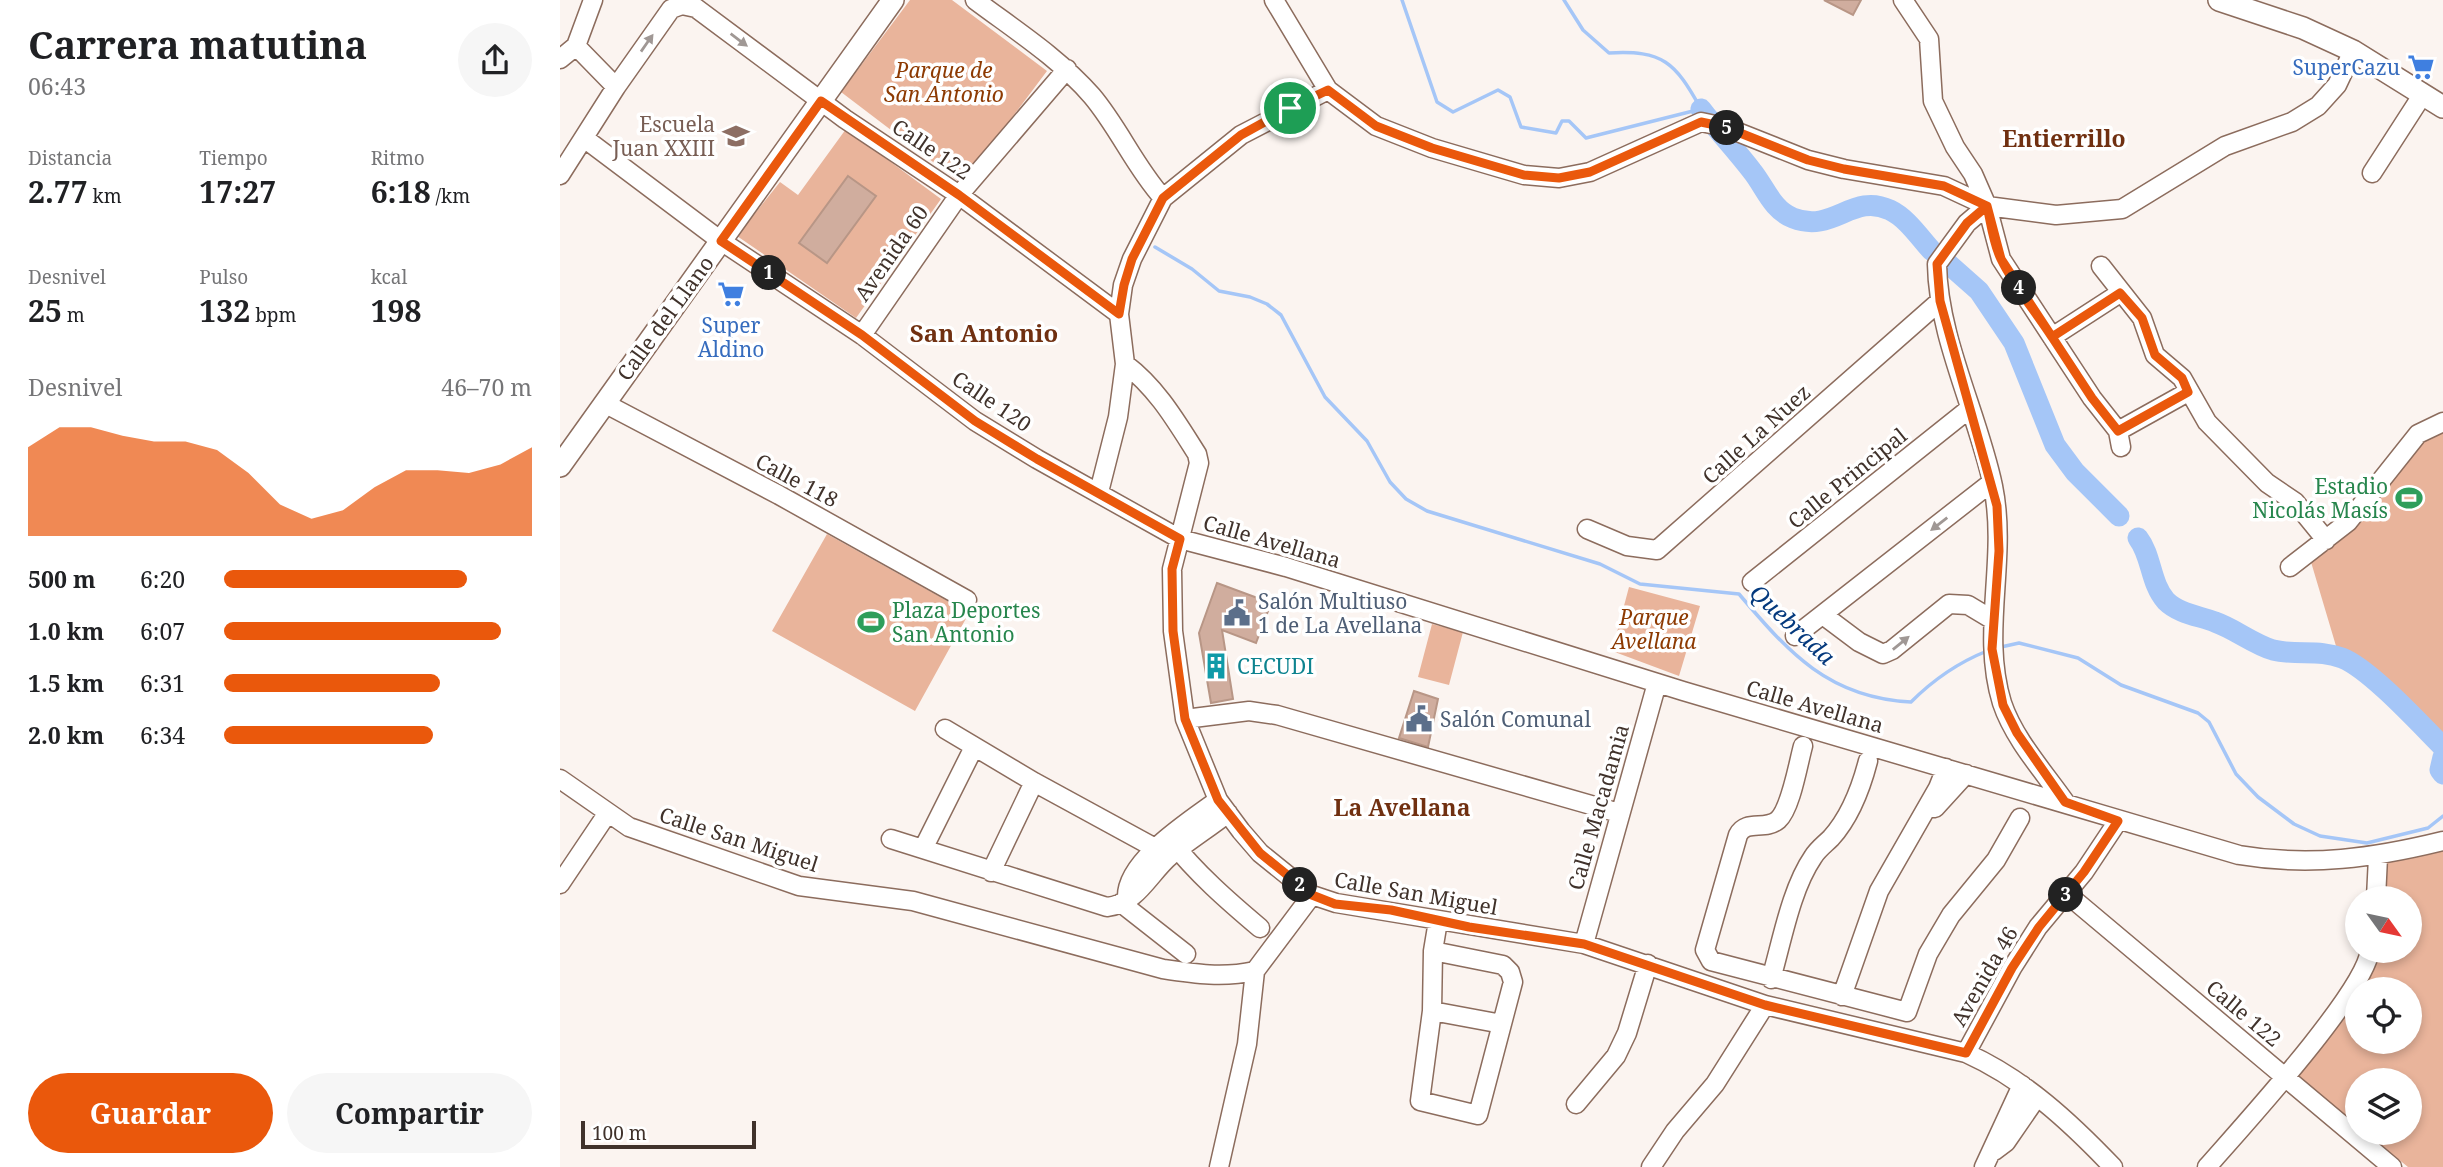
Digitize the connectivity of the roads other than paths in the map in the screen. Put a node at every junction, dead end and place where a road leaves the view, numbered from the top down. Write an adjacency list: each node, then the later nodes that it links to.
1 (574, 0): 7 (street)
2 (893, 0): 15 (main road, Calle del Llano)
3 (975, 0): 11 (street)
4 (1274, 0): 13 (street)
5 (1902, 0): 21 (street)
6 (2218, 0): 9 (main road)
7 (593, 1): 8 (street)
8 (576, 46): 10 (street); 12 (street)
9 (2353, 51): 14 (main road); 21 (street)
10 (560, 59)
11 (1066, 69): 19 (street, Avenida 60); 20 (street)
12 (616, 87): 15 (street, Calle 122, one-way to 15); 16 (street)
13 (1328, 90): 20 (street); 21 (street)
14 (2436, 97): 17 (street)
15 (821, 101): 19 (street, Calle 122); 22 (main road, Calle del Llano)
16 (584, 138): 18 (street); 22 (street, Calle 120)
17 (2372, 173)
18 (560, 175)
19 (959, 195): 26 (street, Calle 122); 27 (street, Avenida 60)
20 (1163, 198): 26 (street)
21 (1987, 206): 25 (street); 28 (street)
22 (721, 241): 27 (street, Calle 120); 31 (main road, Calle del Llano)
23 (2101, 266): 24 (street)
24 (2120, 293): 28 (street); 30 (street)
25 (1940, 301): 32 (street); 37 (street, Calle La Nuez)
26 (1119, 314): 29 (street)
27 (862, 335): 36 (street, Calle 120)
28 (2052, 337): 30 (street)
29 (1125, 364): 36 (street); 38 (street)
30 (2188, 392): 39 (street)
31 (604, 403): 34 (main road, Calle del Llano); 42 (street, Calle 118)
32 (1969, 409): 35 (street); 41 (street, Calle Principal)
33 (2443, 422): 39 (street)
34 (560, 466)
35 (1992, 482): 43 (street, one-way to 43); 44 (street)
36 (1099, 492): 38 (street, Calle 120)
37 (1587, 529)
38 (1180, 539): 46 (street, Calle Avellana); 47 (street)
39 (2326, 540): 40 (street)
40 (2290, 568)
41 (1752, 582)
42 (968, 600)
43 (1824, 615): 44 (street, one-way to 44); 45 (street)
44 (1993, 620): 56 (street)
45 (1796, 636)
46 (1657, 683): 52 (street, Calle Avellana); 58 (street, Calle Macadamia)
47 (1185, 719): 57 (street); 58 (street)
48 (945, 729): 50 (street)
49 (1803, 746): 82 (street)
50 (974, 747): 55 (street); 65 (street)
51 (1868, 761): 82 (street)
52 (1946, 768): 53 (street, Calle Avellana); 62 (street)
53 (1966, 774): 56 (street, Calle Avellana); 62 (street)
54 (560, 779): 59 (street, Calle San Miguel)
55 (1034, 782): 66 (street); 68 (street)
56 (2065, 802): 61 (street, Calle Avellana)
57 (1223, 807): 66 (street); 72 (street)
58 (1619, 813): 76 (street, Calle Macadamia)
59 (607, 814): 69 (street); 81 (street, Calle San Miguel)
60 (2020, 818): 83 (street)
61 (2118, 821): 67 (street, Calle Avellana); 71 (street, Avenida 46)
62 (1913, 831): 83 (street)
63 (891, 839): 65 (street)
64 (2443, 841): 67 (street, Calle Avellana)
65 (923, 849): 68 (street)
66 (1166, 849): 73 (street); 75 (street)
67 (2378, 857): 70 (street)
68 (991, 872): 73 (street)
69 (560, 884)
70 (2377, 886)
71 (2067, 894): 87 (street, Avenida 46); 88 (street, Calle 122)
72 (1312, 895): 74 (street, Calle San Miguel); 81 (street, Calle San Miguel)
73 (1124, 901): 78 (street)
74 (1445, 923): 76 (street, Calle San Miguel); 77 (street)
75 (1260, 928)
76 (1584, 944): 80 (street, Calle San Miguel)
77 (1440, 953): 85 (street); 86 (street)
78 (1186, 954)
79 (2367, 963): 88 (street)
80 (1648, 964): 84 (street, Calle San Miguel); 91 (street)
81 (1255, 971): 93 (street)
82 (1771, 979): 83 (street)
83 (1842, 996)
84 (1765, 1005): 87 (street, Calle San Miguel); 94 (street)
85 (1432, 1011): 86 (street); 86 (street)
86 (1502, 1024)
87 (1966, 1053): 89 (street, Calle San Miguel)
88 (2285, 1077): 96 (street); 97 (street, Calle 122)
89 (2022, 1086): 90 (street, Calle San Miguel); 92 (street)
90 (2037, 1097): 92 (street); 95 (street, Calle San Miguel)
91 (1576, 1104)
92 (1988, 1160)
93 (1219, 1167)
94 (1651, 1167)
95 (2113, 1167)
96 (2207, 1167)
97 (2392, 1167)

